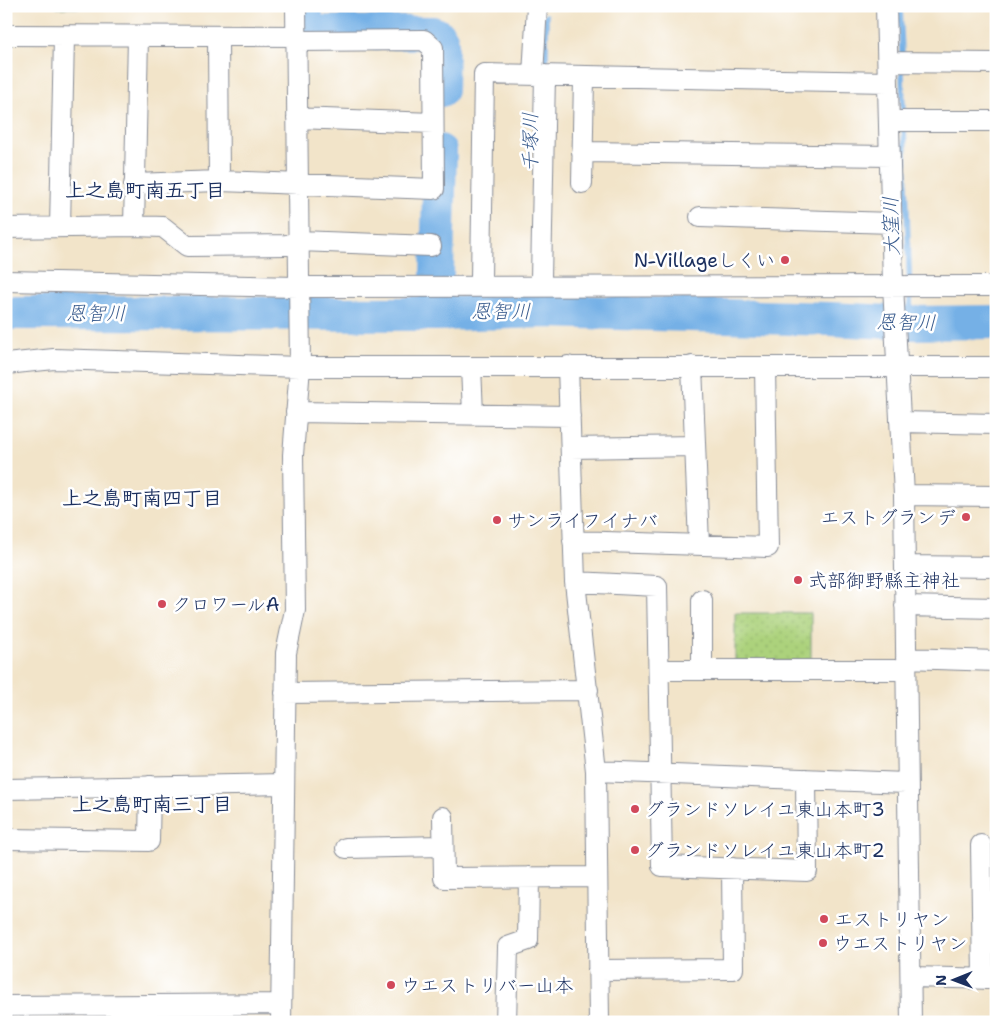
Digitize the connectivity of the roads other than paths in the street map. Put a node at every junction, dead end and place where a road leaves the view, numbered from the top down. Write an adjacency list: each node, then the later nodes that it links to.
1 (296, 6): 8 (street)
2 (537, 6): 11 (street)
3 (886, 6): 9 (street)
4 (6, 35): 5 (street)
5 (64, 37): 6 (street); 27 (street)
6 (138, 37): 7 (street); 22 (street)
7 (218, 37): 8 (street); 20 (street)
8 (296, 38): 14 (street); 17 (street)
9 (888, 62): 10 (street); 13 (street)
10 (996, 63)
11 (539, 75): 12 (street); 31 (street); 32 (street)
12 (584, 76): 13 (street); 18 (street)
13 (888, 82): 15 (street)
14 (297, 118): 17 (street); 23 (street)
15 (889, 121): 16 (street); 19 (street)
16 (996, 121)
17 (433, 123): 23 (street)
18 (582, 152): 19 (street); 21 (street)
19 (890, 156): 25 (street)
20 (219, 181): 22 (street); 23 (street)
21 (582, 183)
22 (134, 184): 26 (street)
23 (297, 184): 29 (street)
24 (700, 217): 25 (street)
25 (892, 223): 34 (street)
26 (134, 226): 27 (street); 29 (street)
27 (60, 227): 28 (street)
28 (6, 228)
29 (299, 241): 30 (street); 36 (street)
30 (431, 246)
31 (481, 280)
32 (541, 280)
33 (6, 282): 36 (street)
34 (905, 285): 35 (street); 36 (street); 39 (street)
35 (996, 286)
36 (298, 287): 37 (street)
37 (300, 362): 38 (street); 42 (street); 45 (street)
38 (6, 364)
39 (897, 364): 43 (street); 44 (street); 48 (street)
40 (568, 366): 41 (street); 42 (street); 47 (street)
41 (692, 366): 43 (street); 50 (street)
42 (471, 367): 46 (street)
43 (765, 367): 55 (street)
44 (996, 368)
45 (296, 412): 46 (street); 67 (street)
46 (473, 414): 47 (street)
47 (570, 416): 51 (street)
48 (900, 422): 49 (street); 52 (street)
49 (996, 424)
50 (695, 446): 51 (street); 55 (street)
51 (571, 448): 54 (street)
52 (904, 495): 53 (street); 56 (street)
53 (996, 496)
54 (573, 541): 55 (street); 58 (street)
55 (699, 545)
56 (905, 566): 57 (street); 60 (street)
57 (996, 567)
58 (575, 582): 64 (street); 66 (street)
59 (702, 600): 65 (street)
60 (905, 606): 61 (street); 63 (street)
61 (996, 608)
62 (996, 661): 63 (street)
63 (906, 664): 65 (street); 71 (street)
64 (659, 670): 65 (street); 69 (street)
65 (702, 670)
66 (588, 690): 67 (street); 68 (street)
67 (285, 693): 72 (street)
68 (596, 772): 69 (street); 82 (street)
69 (662, 774): 70 (street); 80 (street)
70 (806, 779): 71 (street); 80 (street)
71 (906, 783): 84 (street)
72 (283, 784): 73 (street); 88 (street)
73 (150, 786): 74 (street); 76 (street)
74 (6, 789)
75 (443, 817): 78 (street)
76 (6, 839)
77 (981, 845): 85 (street)
78 (443, 846): 79 (street); 81 (street)
79 (346, 848)
80 (732, 868): 83 (street)
81 (529, 877): 82 (street); 89 (street)
82 (597, 877): 83 (street)
83 (598, 970): 90 (street)
84 (911, 977): 85 (street); 91 (street)
85 (989, 979)
86 (6, 1006): 87 (street)
87 (158, 1013): 88 (street)
88 (281, 1013)
89 (506, 1022)
90 (599, 1022)
91 (911, 1022)

